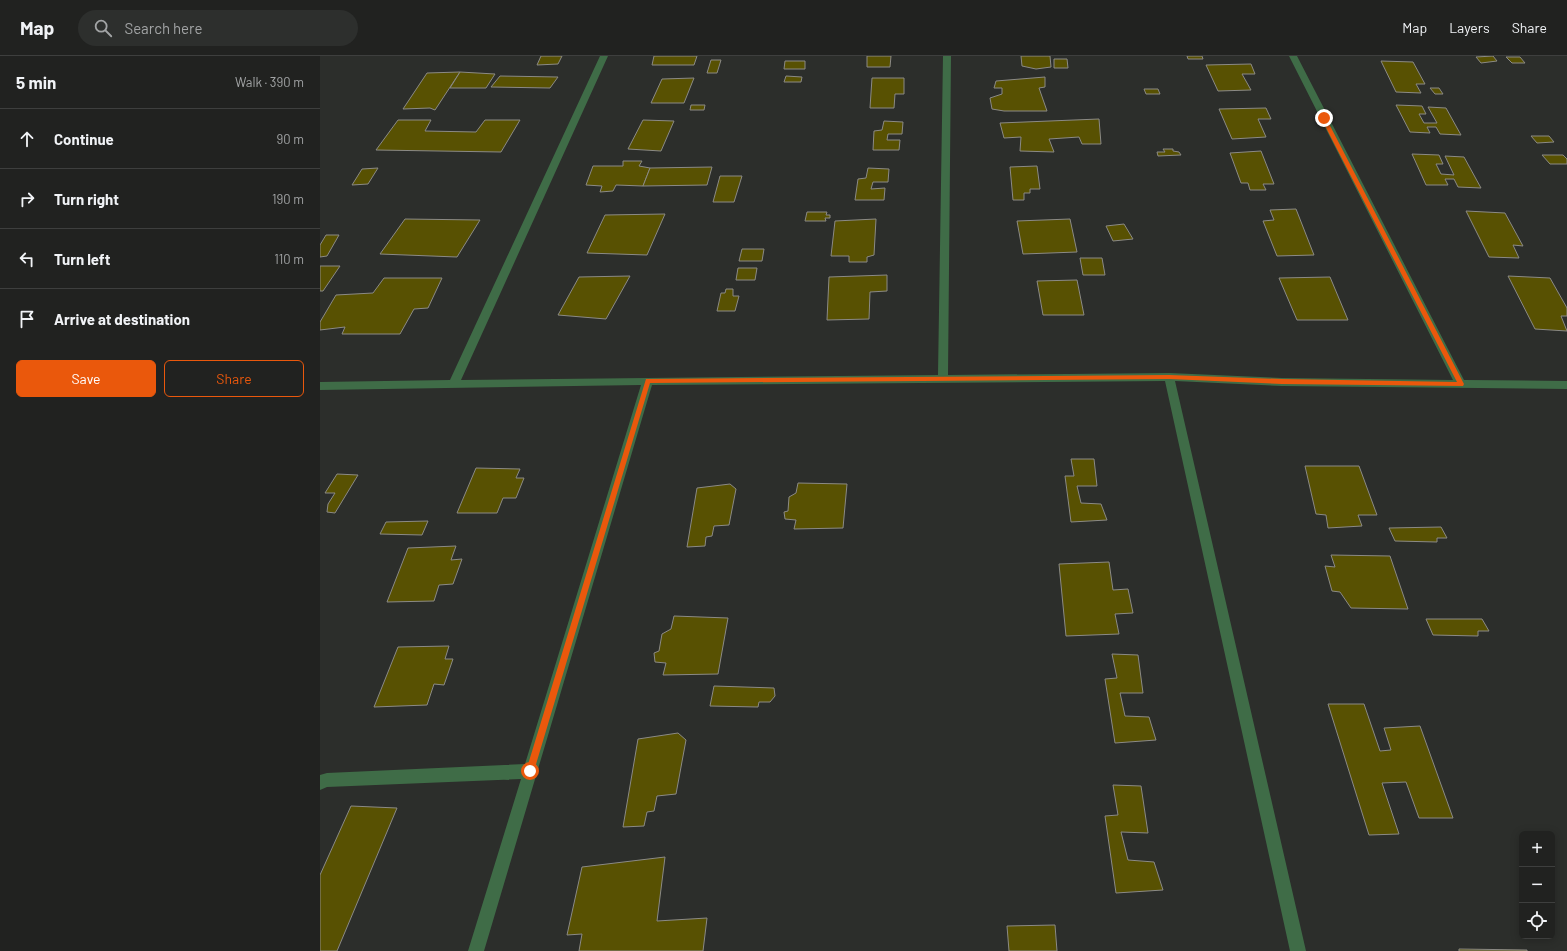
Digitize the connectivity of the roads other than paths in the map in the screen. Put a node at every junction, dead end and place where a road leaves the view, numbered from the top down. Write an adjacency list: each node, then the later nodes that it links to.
1 (604, 56): 8 (street)
2 (947, 56): 5 (street)
3 (1293, 56): 7 (street)
4 (1169, 377): 5 (street); 7 (street); 14 (street)
5 (943, 379): 6 (street)
6 (648, 381): 8 (street); 11 (street)
7 (1461, 384): 9 (street)
8 (453, 385): 10 (street)
9 (1567, 385)
10 (320, 386)
11 (530, 771): 12 (street); 13 (street)
12 (320, 783)
13 (476, 951)
14 (1298, 951)

